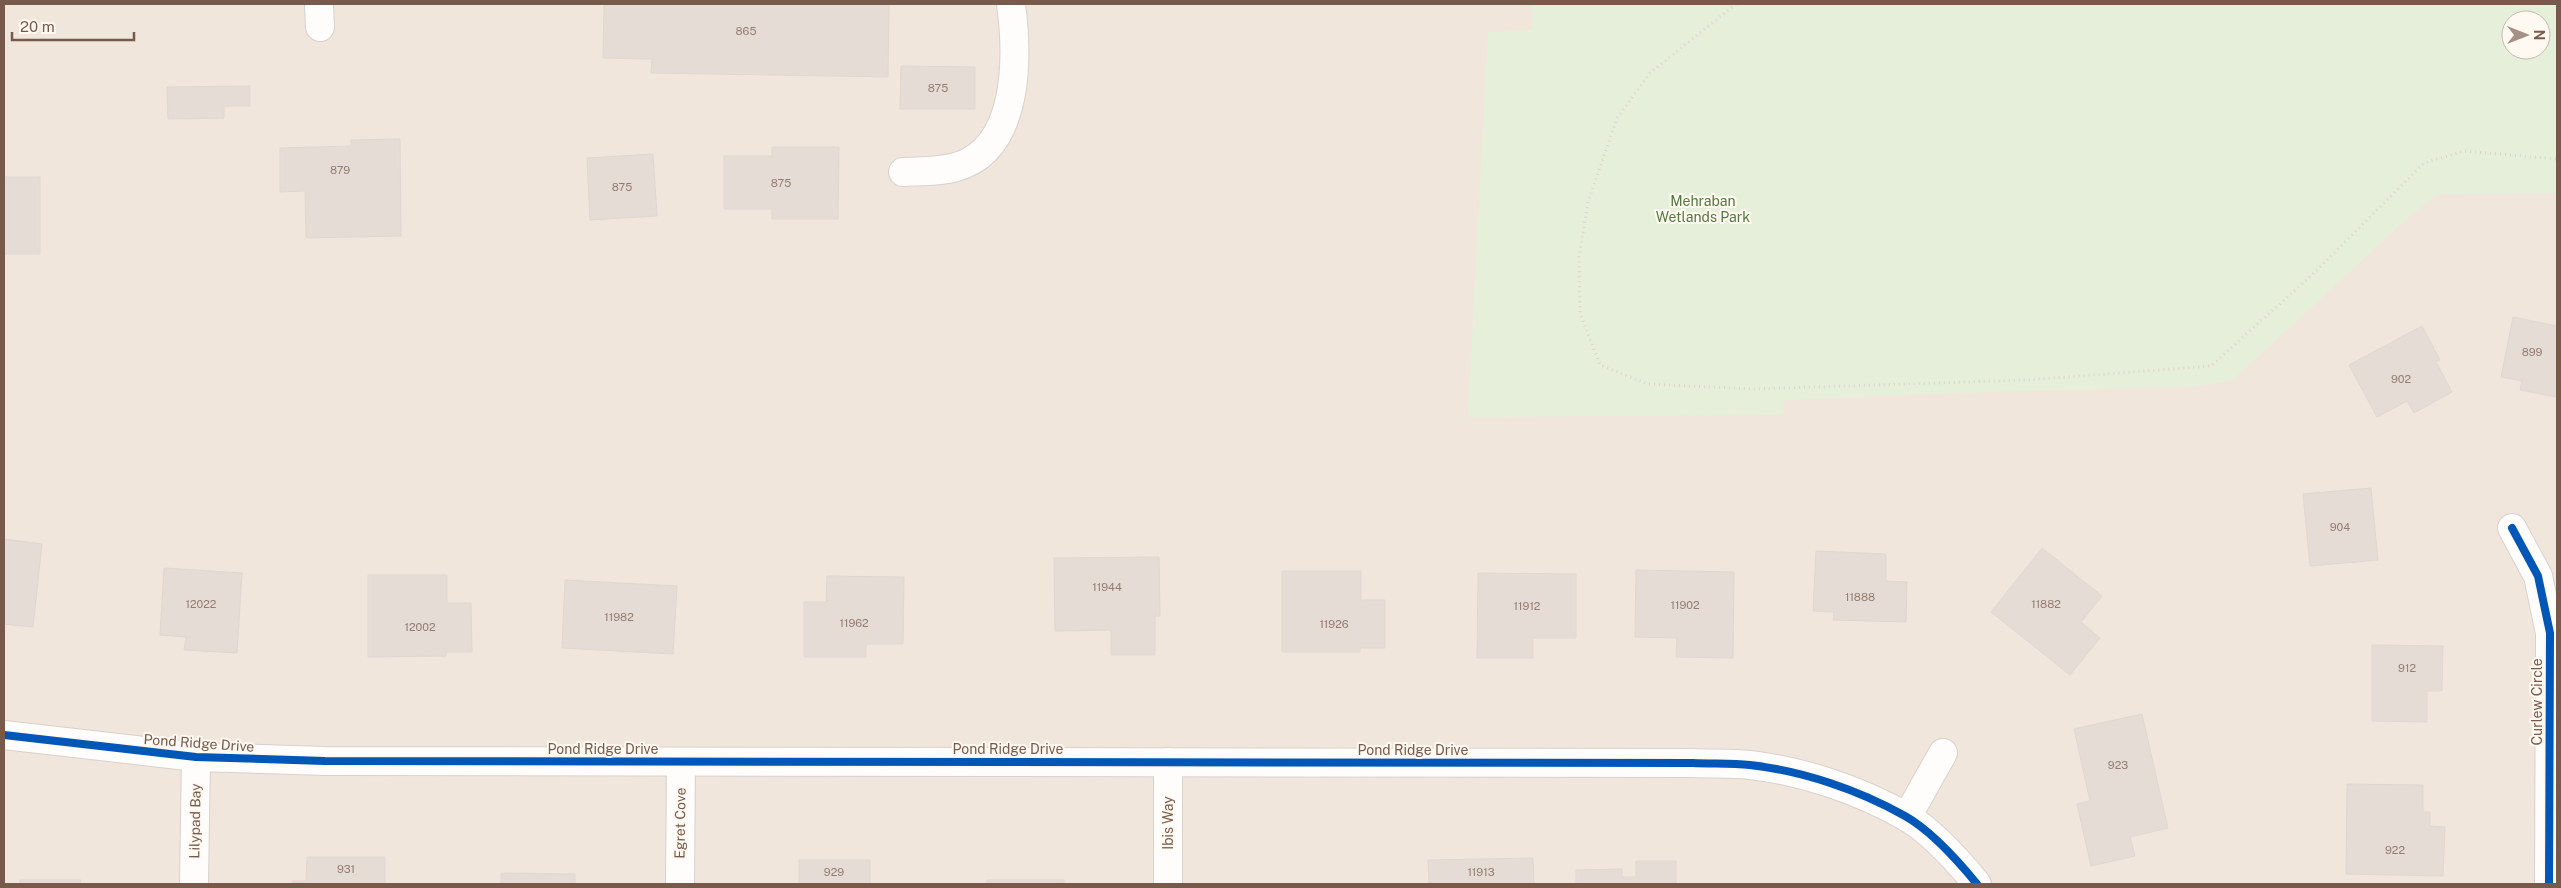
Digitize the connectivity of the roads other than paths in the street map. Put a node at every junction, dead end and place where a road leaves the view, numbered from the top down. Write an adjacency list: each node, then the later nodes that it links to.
1 (1011, 4): 2 (street)
2 (903, 172)
3 (2512, 528): 14 (street, Curlew Circle)
4 (4, 735): 6 (street, Pond Ridge Drive)
5 (1943, 753): 9 (street)
6 (196, 757): 7 (street, Pond Ridge Drive); 10 (street, Lilypad Bay)
7 (681, 762): 8 (street, Pond Ridge Drive); 11 (street, Egret Cove)
8 (1168, 762): 9 (street, Pond Ridge Drive); 12 (street, Ibis Way)
9 (1907, 817): 13 (street, Pond Ridge Drive)
10 (194, 884)
11 (680, 884)
12 (1168, 884)
13 (1977, 884)
14 (2549, 884)

